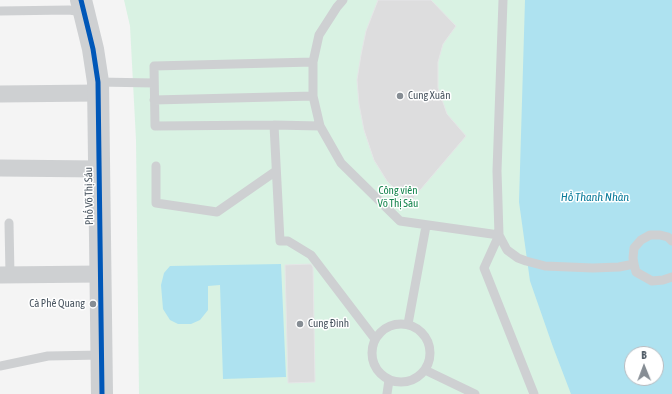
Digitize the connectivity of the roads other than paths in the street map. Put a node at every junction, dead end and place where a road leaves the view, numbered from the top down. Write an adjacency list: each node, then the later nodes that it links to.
1 (343, 0): 5 (lane)
2 (503, 0): 19 (lane)
3 (83, 6): 4 (lane); 7 (street, Phố Võ Thị Sáu)
4 (0, 11)
5 (313, 62): 6 (lane); 9 (lane)
6 (154, 83): 7 (lane); 10 (lane)
7 (98, 88): 8 (street); 15 (street, Phố Võ Thị Sáu)
8 (0, 94)
9 (314, 96): 10 (lane); 12 (lane)
10 (154, 100): 11 (lane)
11 (274, 125): 12 (lane); 16 (lane)
12 (320, 126): 18 (lane)
13 (156, 166): 16 (lane)
14 (0, 168): 15 (street)
15 (99, 169): 22 (street, Phố Võ Thị Sáu)
16 (276, 171): 26 (lane)
17 (9, 223): 23 (lane)
18 (426, 226): 19 (lane); 25 (lane)
19 (499, 235): 21 (lane); 34 (lane)
20 (672, 241): 21 (lane)
21 (634, 264): 24 (lane)
22 (100, 274): 23 (street); 27 (street, Phố Võ Thị Sáu)
23 (5, 275)
24 (672, 277)
25 (408, 324): 26 (lane); 29 (lane)
26 (375, 338): 30 (lane)
27 (102, 355): 28 (lane); 31 (street, Phố Võ Thị Sáu)
28 (0, 366)
29 (425, 370): 30 (lane); 33 (lane)
30 (389, 380): 32 (lane)
31 (102, 394)
32 (387, 394)
33 (474, 394)
34 (534, 394)

